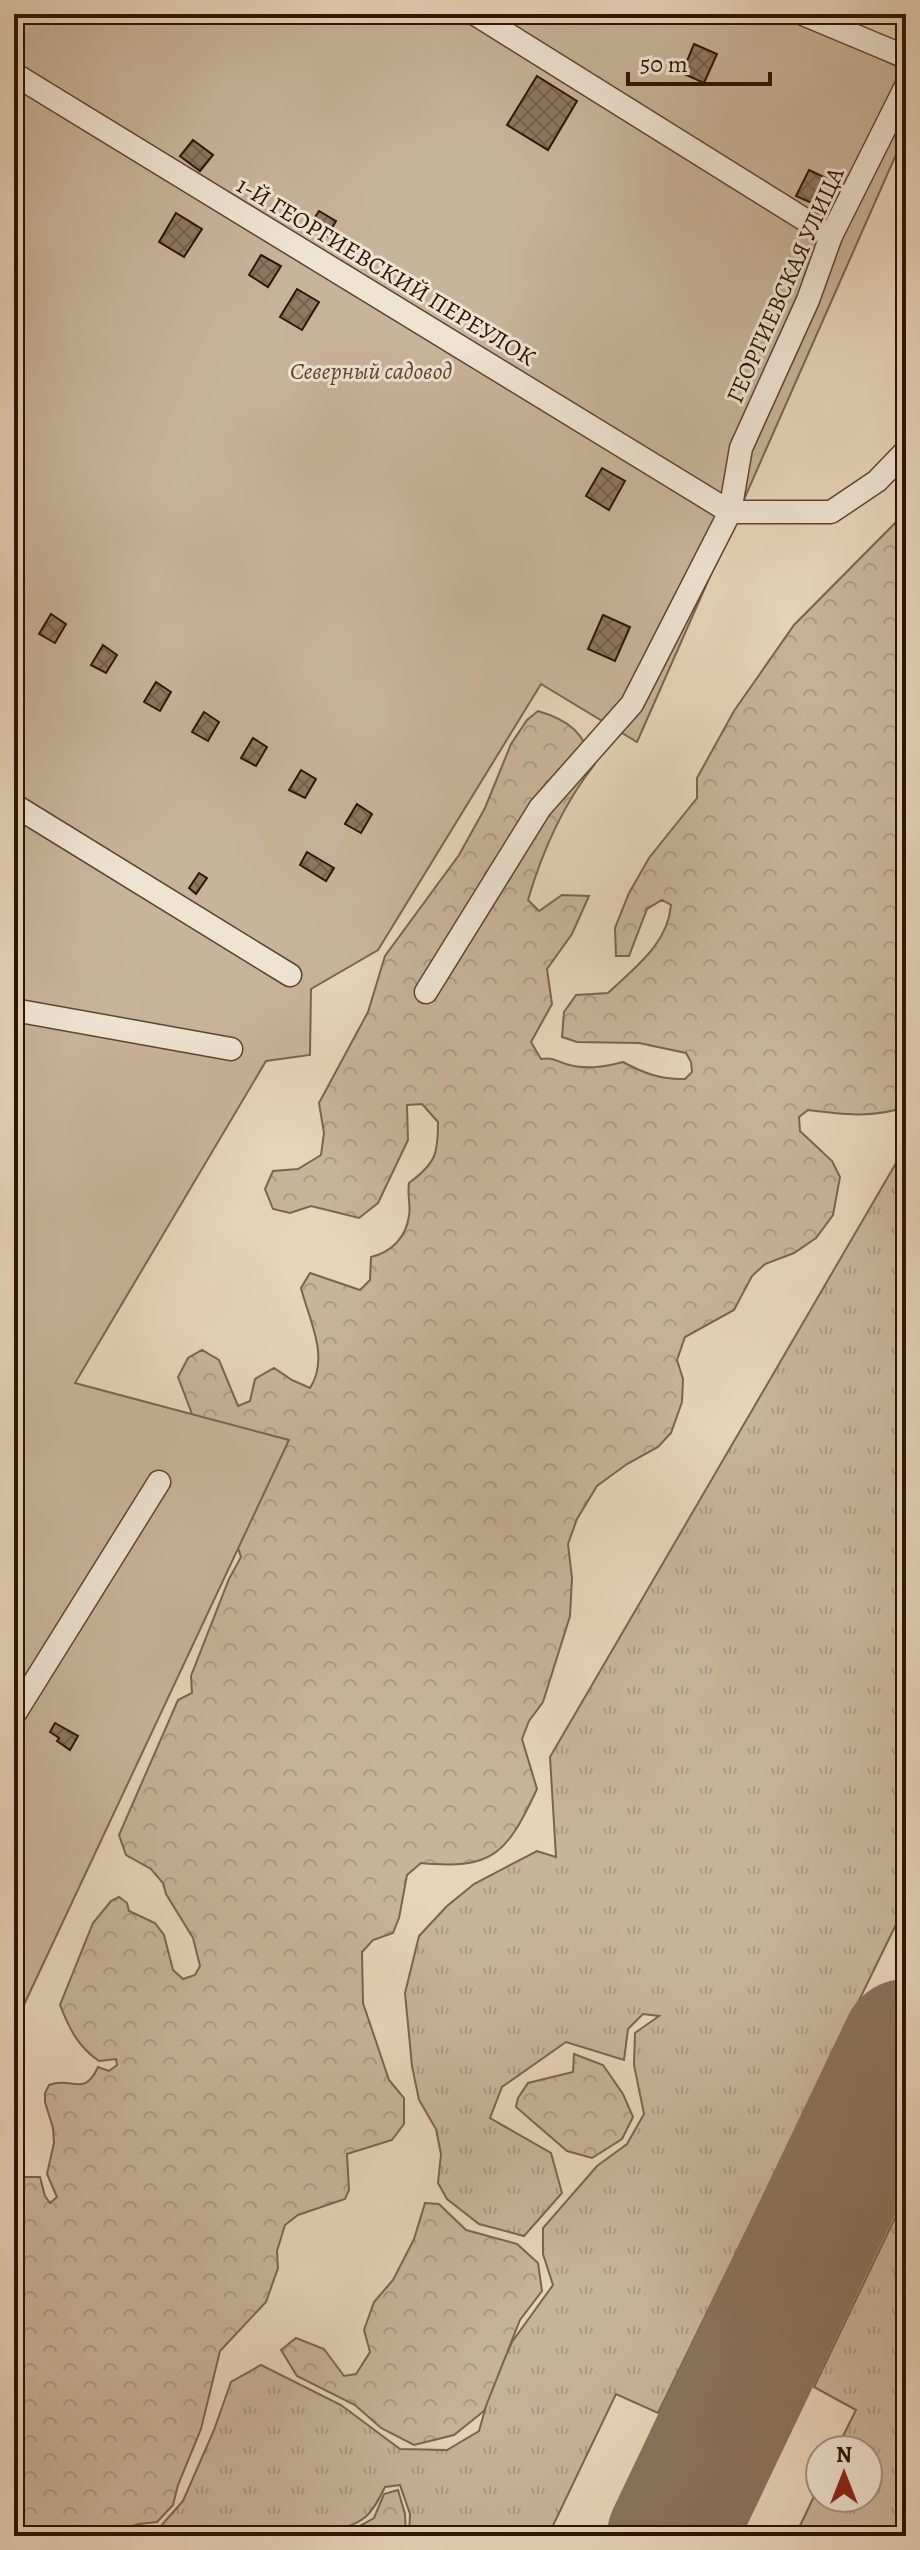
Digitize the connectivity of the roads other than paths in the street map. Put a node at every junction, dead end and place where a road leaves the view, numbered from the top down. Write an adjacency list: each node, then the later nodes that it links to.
1 (475, 14): 6 (street)
2 (803, 14): 3 (street)
3 (906, 57)
4 (14, 74): 8 (street, 1-Й ГЕОРГИЕВСКИЙ ПЕРЕУЛОК)
5 (906, 86): 6 (street, ГЕОРГИЕВСКАЯ УЛИЦА)
6 (831, 236): 8 (street, ГЕОРГИЕВСКАЯ УЛИЦА)
7 (906, 451): 8 (street)
8 (730, 512): 11 (street, ГЕОРГИЕВСКАЯ УЛИЦА)
9 (14, 805): 10 (street)
10 (290, 975)
11 (426, 992)
12 (14, 1010): 13 (street)
13 (231, 1049)
14 (159, 1482): 15 (street)
15 (14, 1715)

